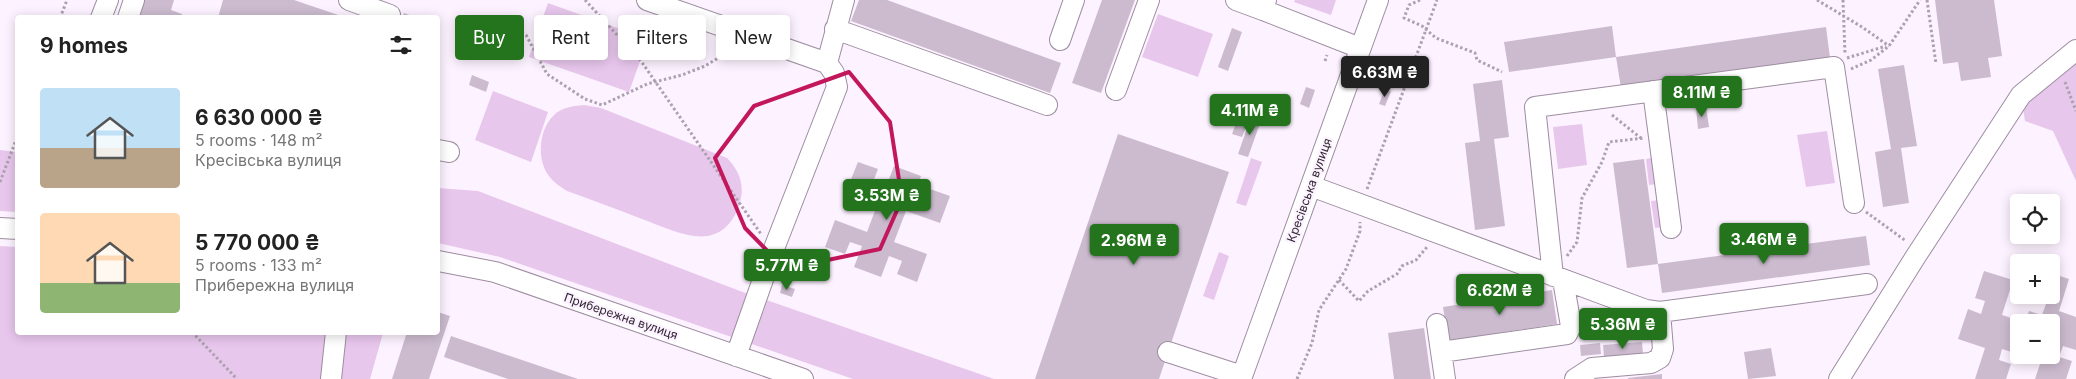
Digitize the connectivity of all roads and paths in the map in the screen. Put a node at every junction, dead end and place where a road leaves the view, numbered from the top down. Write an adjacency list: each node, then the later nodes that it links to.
1 (67, 0): 20 (path)
2 (108, 0): 21 (street)
3 (134, 0): 22 (street)
4 (349, 0): 19 (street)
5 (586, 0): 54 (path)
6 (646, 0): 34 (street)
7 (844, 0): 24 (street)
8 (1074, 0): 27 (street)
9 (1149, 0): 39 (street)
10 (1236, 0): 18 (street)
11 (1378, 0): 29 (street, Кресівська вулиця)
12 (1420, 0): 25 (path)
13 (1437, 0): 25 (path)
14 (1817, 0): 23 (path)
15 (1843, 0): 23 (path)
16 (1920, 0): 28 (path)
17 (1927, 0): 35 (path)
18 (1265, 5): 29 (street)
19 (391, 11)
20 (61, 15)
21 (102, 15)
22 (129, 15)
23 (1844, 16): 28 (path); 28 (path)
24 (835, 29): 34 (street); 42 (street)
25 (1426, 30): 37 (path); 49 (path)
26 (524, 34): 32 (path)
27 (1060, 40)
28 (1889, 46): 38 (path)
29 (1360, 48): 47 (street, Кресівська вулиця)
30 (2076, 50): 36 (street)
31 (1327, 55): 33 (path)
32 (717, 60)
33 (1325, 61)
34 (827, 63): 54 (street)
35 (1936, 64)
36 (2058, 64): 43 (path); 55 (street)
37 (1502, 72)
38 (1835, 78): 40 (street); 48 (street)
39 (1116, 90)
40 (1654, 91): 41 (street); 45 (street)
41 (1593, 100): 45 (path); 57 (street)
42 (1047, 104)
43 (2076, 112)
44 (15, 143): 46 (path)
45 (1654, 143): 51 (street); 57 (path)
46 (0, 182)
47 (1311, 186): 49 (street); 67 (street, Кресівська вулиця)
48 (1854, 203): 55 (path)
49 (1362, 204): 53 (street); 58 (path)
50 (0, 228): 52 (street)
51 (1672, 228)
52 (15, 229)
53 (1443, 235): 57 (street); 58 (path)
54 (773, 251): 66 (street)
55 (1920, 251): 74 (street)
56 (440, 261): 66 (street, Прибережна вулиця)
57 (1558, 278): 60 (street); 65 (street)
58 (1339, 280): 71 (path)
59 (1868, 284): 60 (street)
60 (1660, 312): 73 (street)
61 (1437, 324): 65 (street)
62 (195, 335): 68 (path)
63 (336, 335): 69 (street)
64 (1168, 352): 67 (street)
65 (1441, 352): 72 (street)
66 (736, 356): 70 (street, Прибережна вулиця)
67 (1242, 377)
68 (237, 379)
69 (330, 379)
70 (802, 379)
71 (1297, 379)
72 (1446, 379)
73 (1575, 379)
74 (1839, 379)

